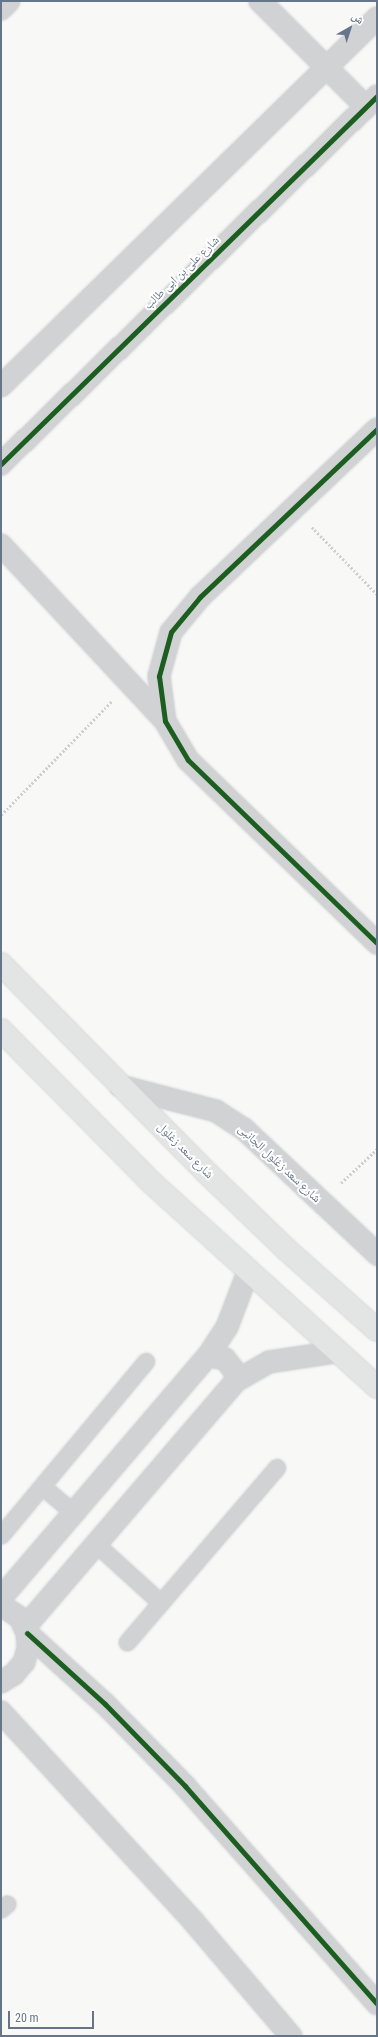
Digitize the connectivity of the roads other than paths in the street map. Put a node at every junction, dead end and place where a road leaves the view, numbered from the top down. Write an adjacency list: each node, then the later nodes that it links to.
1 (9, 1): 3 (street)
2 (260, 1): 5 (street)
3 (1, 9)
4 (377, 18): 5 (street)
5 (326, 68): 6 (street); 7 (street)
6 (371, 102): 9 (street, شارع على بن ابى طالب)
7 (1, 386)
8 (377, 428): 11 (street)
9 (1, 464)
10 (1, 545): 11 (street)
11 (165, 721): 12 (street)
12 (377, 943)
13 (1, 964): 15 (main road, شارع سعد زغلول)
14 (1, 1030): 17 (main road)
15 (120, 1086): 16 (street, شارع سعد زغلول الجانبى); 18 (main road, شارع سعد زغلول)
16 (377, 1254)
17 (248, 1272): 19 (main road); 20 (street)
18 (377, 1330)
19 (336, 1352): 22 (street); 23 (main road)
20 (208, 1356): 22 (street); 26 (street)
21 (146, 1361): 25 (lane)
22 (236, 1381): 28 (street)
23 (377, 1388)
24 (277, 1467): 30 (lane)
25 (42, 1488): 26 (lane); 27 (lane)
26 (75, 1514): 29 (street)
27 (1, 1535)
28 (95, 1543): 30 (lane); 32 (street)
29 (1, 1598)
30 (161, 1603): 33 (lane)
31 (1, 1605): 32 (street)
32 (26, 1630): 34 (street); 36 (street)
33 (127, 1642)
34 (1, 1682)
35 (1, 1712): 37 (street)
36 (377, 2004)
37 (291, 2036)

